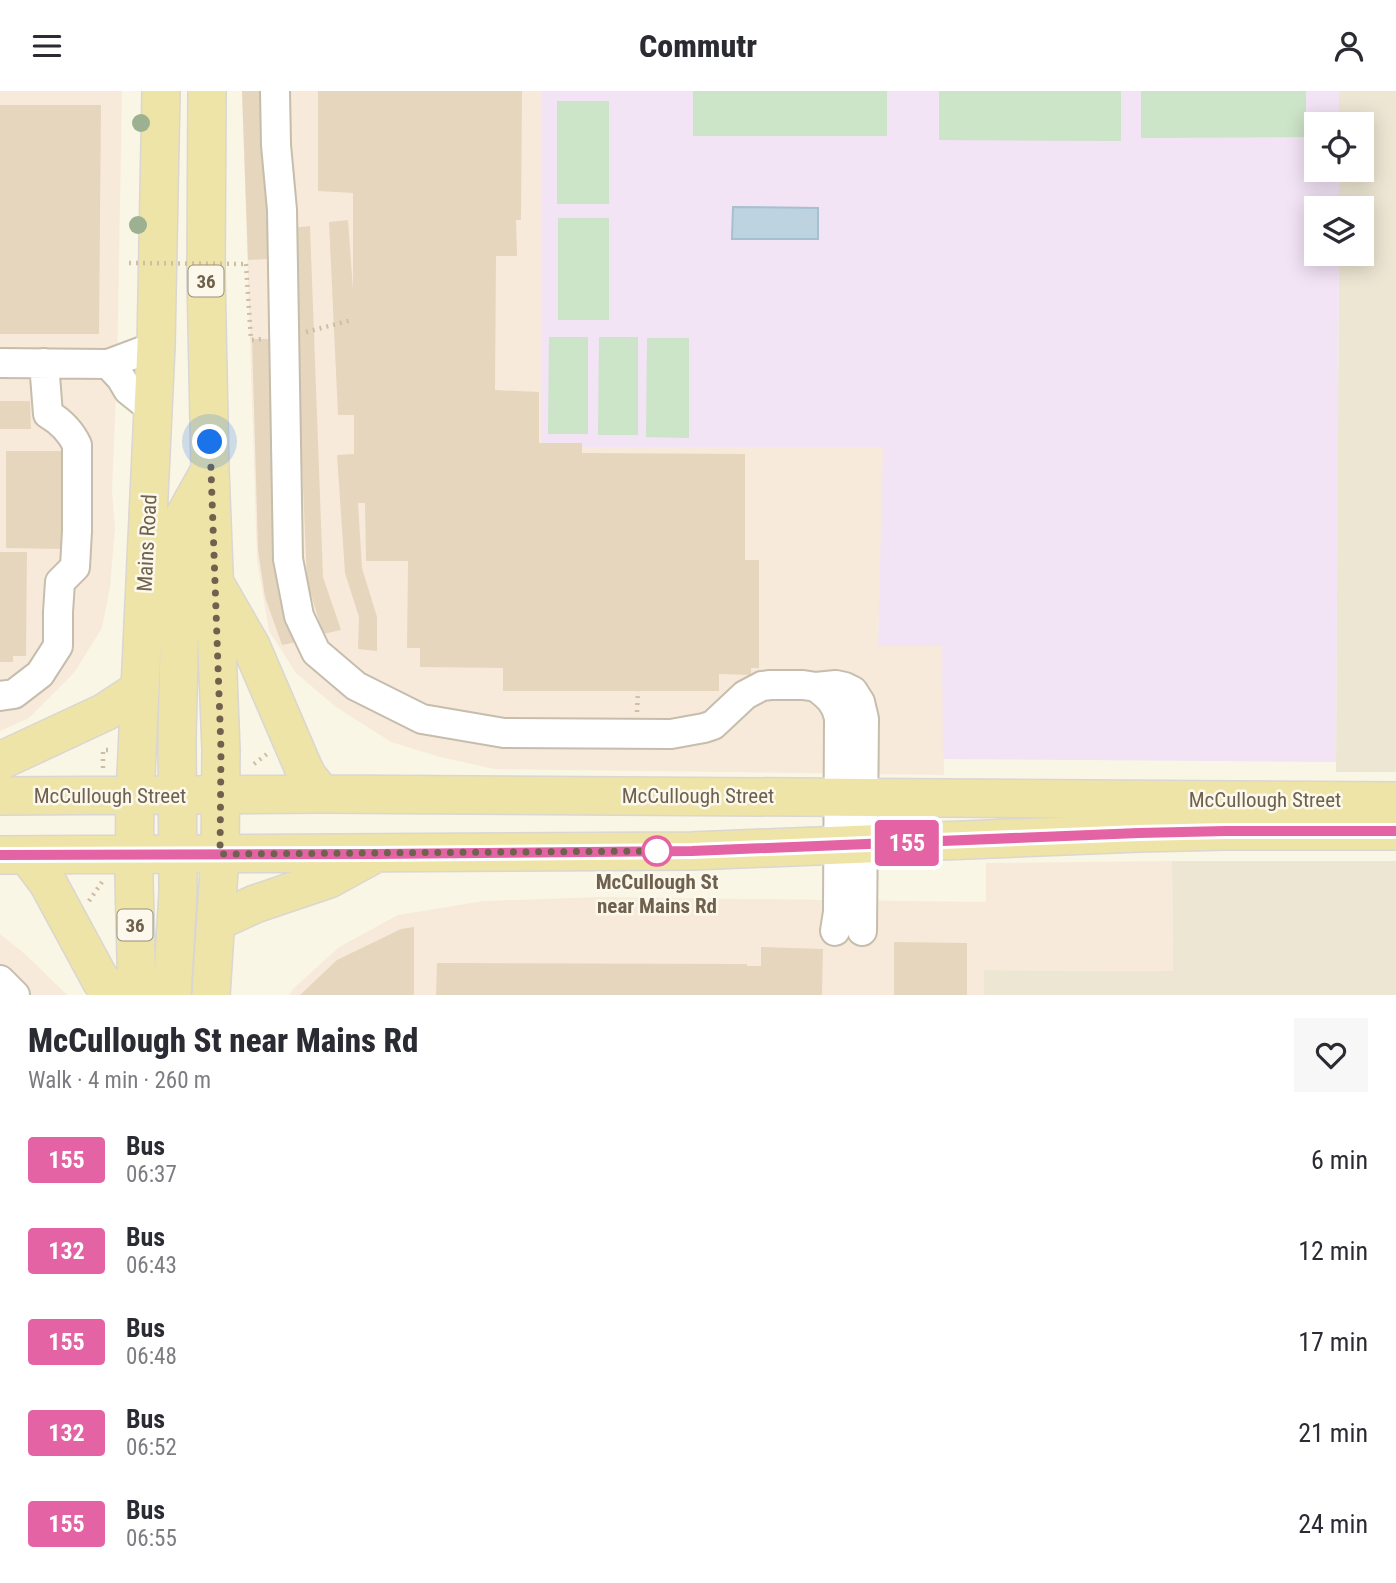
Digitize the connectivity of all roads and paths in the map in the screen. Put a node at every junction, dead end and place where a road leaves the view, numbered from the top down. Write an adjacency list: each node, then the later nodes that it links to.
1 (161, 91): 6 (main road, Mains Road / 36)
2 (207, 91): 11 (main road, 36)
3 (275, 91): 23 (lane)
4 (129, 264): 5 (path, bridge)
5 (251, 340)
6 (156, 346): 9 (lane); 10 (main road, Mains Road / 36)
7 (0, 363): 8 (lane)
8 (44, 363): 9 (lane); 14 (lane)
9 (108, 364): 10 (lane)
10 (153, 410): 13 (main road, Mains Road / 36)
11 (210, 470): 12 (main road, 36); 22 (main road)
12 (215, 583): 18 (main road); 19 (main road, 36)
13 (140, 689): 16 (main road); 21 (main road, Mains Road / 36)
14 (0, 697)
15 (112, 750): 17 (path)
16 (0, 761)
17 (103, 776)
18 (322, 794): 19 (main road, McCullough Street); 23 (main road, McCullough Street)
19 (220, 795): 22 (main road, McCullough Street); 28 (main road, 36)
20 (0, 796): 21 (main road, McCullough Street)
21 (135, 796): 22 (main road, McCullough Street); 31 (main road, Mains Road / 36)
22 (178, 796): 27 (main road)
23 (851, 797): 24 (main road, McCullough Street); 26 (lane)
24 (1396, 800)
25 (1396, 831): 26 (main road, McCullough Street)
26 (851, 846): 29 (main road, McCullough Street); 33 (lane)
27 (178, 854): 28 (main road, McCullough Street); 31 (main road, McCullough Street); 38 (main road)
28 (220, 854): 29 (main road, McCullough Street); 32 (main road, 36)
29 (375, 854): 32 (main road)
30 (14, 855): 31 (main road, McCullough Street); 36 (main road)
31 (134, 855): 37 (main road, Mains Road / 36)
32 (216, 922): 39 (main road, 36)
33 (849, 931)
34 (0, 980): 35 (lane)
35 (15, 995)
36 (120, 995)
37 (137, 995)
38 (172, 995)
39 (211, 995)

